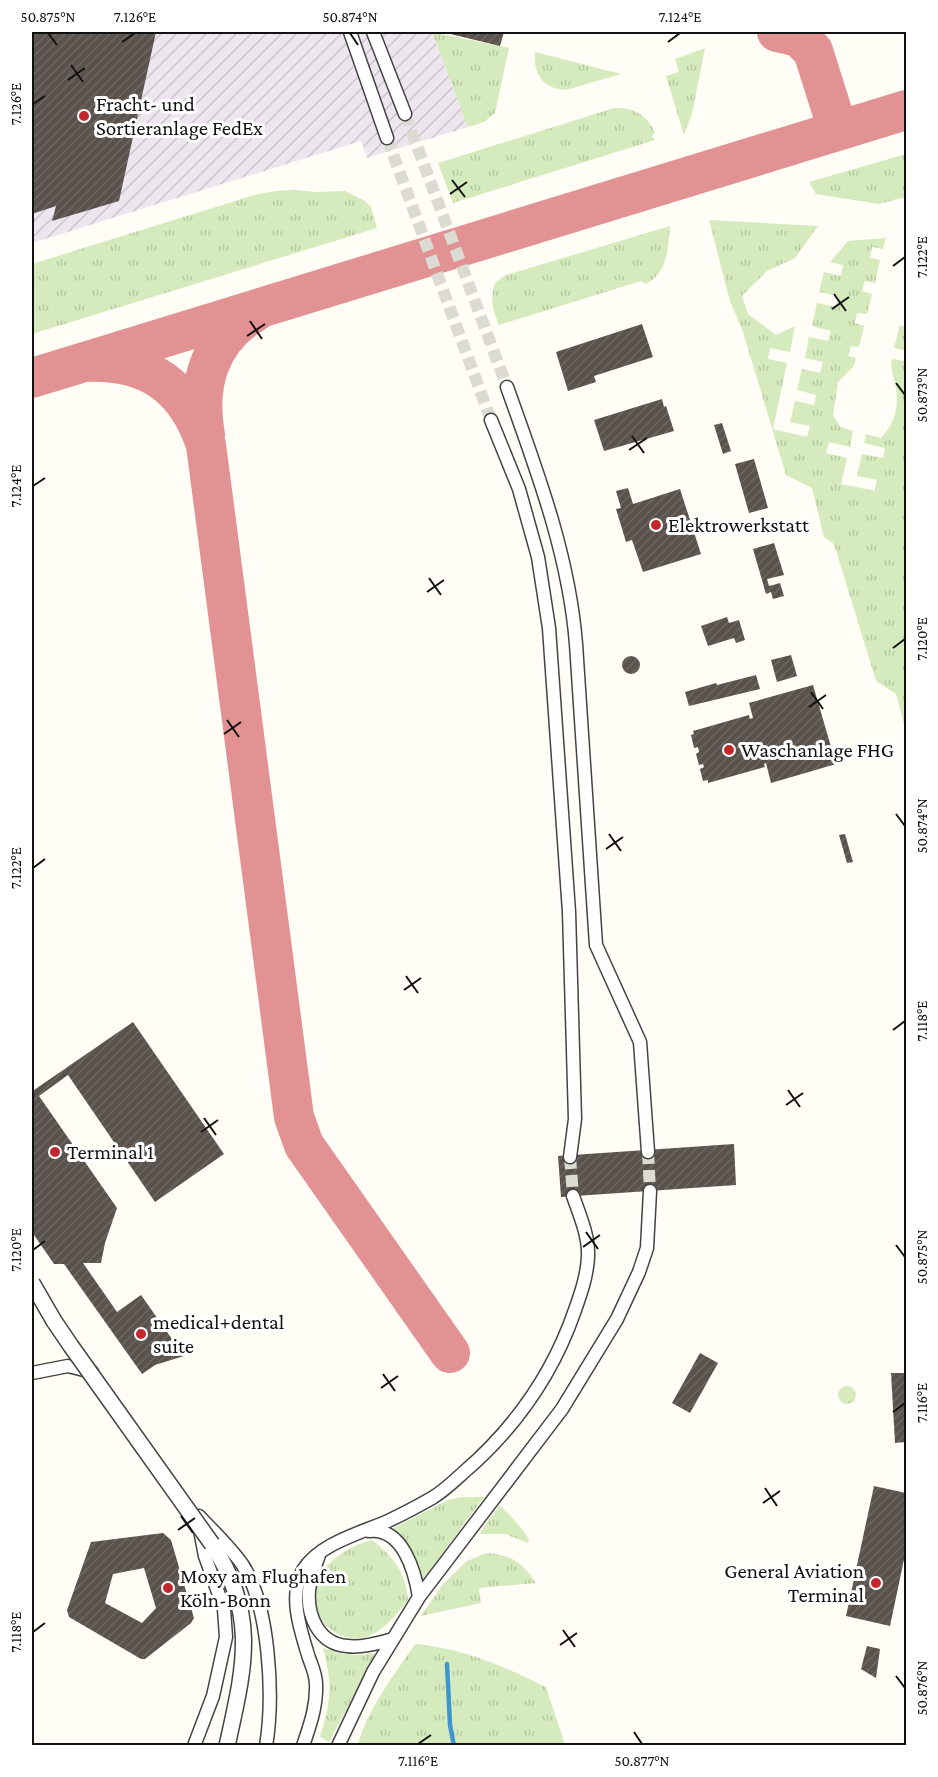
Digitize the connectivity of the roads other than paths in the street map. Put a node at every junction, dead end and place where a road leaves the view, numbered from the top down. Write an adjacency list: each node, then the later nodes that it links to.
1 (350, 32): 4 (street)
2 (374, 32): 3 (street)
3 (405, 114)
4 (387, 138)
5 (507, 387): 7 (street)
6 (491, 420): 8 (street)
7 (648, 1152)
8 (570, 1157)
9 (650, 1191): 18 (street)
10 (573, 1196): 16 (street)
11 (32, 1283): 21 (street, bridge)
12 (32, 1291): 14 (street)
13 (32, 1373): 14 (street)
14 (99, 1374): 15 (street)
15 (197, 1514): 20 (street); 22 (street)
16 (363, 1532): 17 (street); 18 (street)
17 (319, 1554): 19 (street); 23 (street)
18 (419, 1597): 19 (street)
19 (393, 1640): 24 (street)
20 (194, 1746)
21 (227, 1746)
22 (266, 1746)
23 (303, 1746)
24 (338, 1746)

